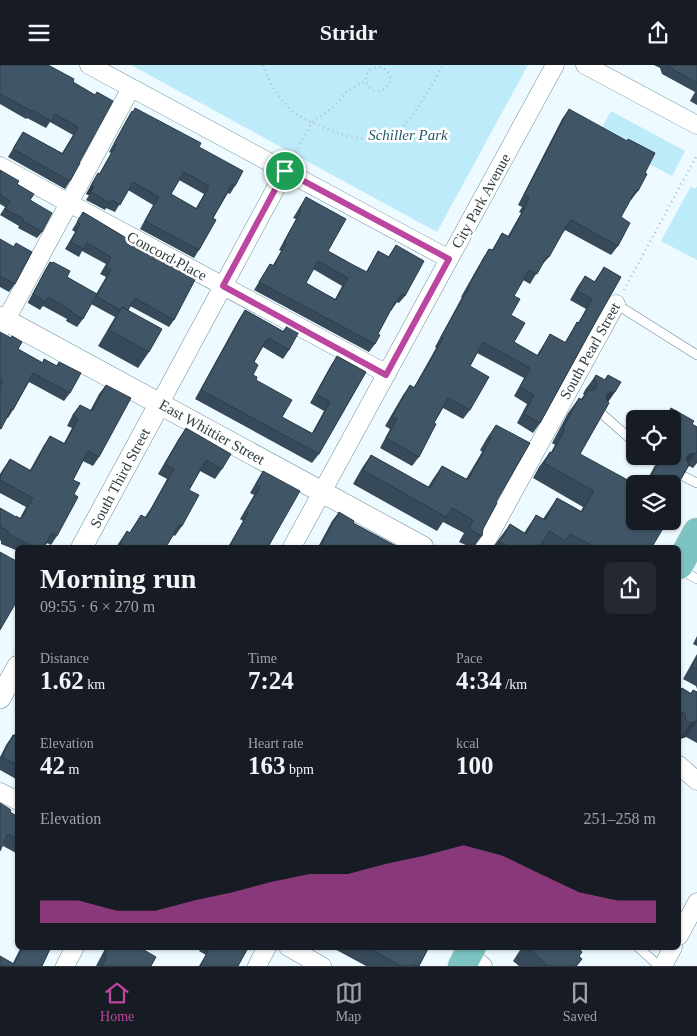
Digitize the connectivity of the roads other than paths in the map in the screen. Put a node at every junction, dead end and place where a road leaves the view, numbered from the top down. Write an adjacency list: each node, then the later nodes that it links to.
1 (89, 65): 4 (street)
2 (555, 65): 9 (street, City Park Avenue)
3 (585, 65): 5 (street)
4 (131, 87): 6 (street); 8 (street)
5 (697, 125)
6 (289, 164): 9 (street); 10 (street, South Third Street)
7 (0, 166): 8 (street, Concord Place)
8 (69, 203): 10 (street, Concord Place); 12 (street)
9 (449, 259): 14 (street, City Park Avenue)
10 (223, 286): 14 (street, Concord Place); 15 (street, South Third Street)
11 (616, 304): 13 (lane); 25 (street, South Pearl Street)
12 (2, 323): 15 (street, East Whittier Street)
13 (697, 355)
14 (386, 375): 20 (street, City Park Avenue)
15 (160, 403): 20 (street, East Whittier Street); 22 (street, South Third Street)
16 (601, 413): 17 (lane)
17 (626, 435)
18 (681, 475): 19 (lane)
19 (697, 483)
20 (322, 492): 23 (street, City Park Avenue); 24 (street, East Whittier Street)
21 (697, 532): 26 (main road)
22 (83, 545)
23 (293, 545)
24 (419, 545)
25 (484, 545)
26 (681, 561)
27 (681, 570): 28 (lane)
28 (697, 579)
29 (15, 671): 30 (street)
30 (0, 698)
31 (681, 767): 32 (street)
32 (697, 781)
33 (0, 792): 34 (street)
34 (15, 800)
35 (697, 902): 36 (street)
36 (681, 932)
37 (73, 950): 42 (street)
38 (265, 950): 43 (street)
39 (642, 950): 45 (lane)
40 (670, 950): 45 (street)
41 (296, 954): 44 (street)
42 (65, 966)
43 (257, 966)
44 (322, 966)
45 (661, 966)

